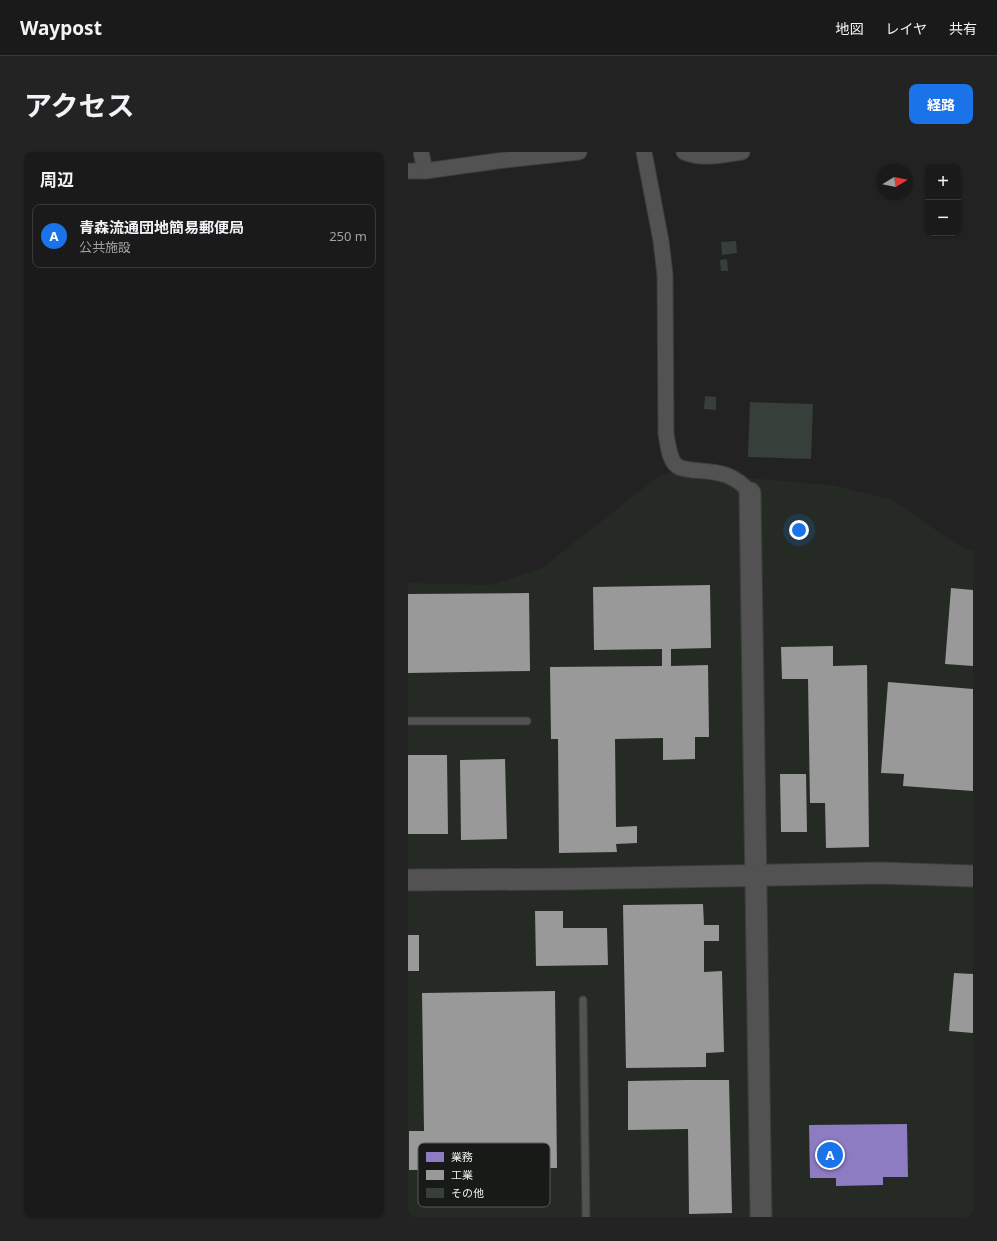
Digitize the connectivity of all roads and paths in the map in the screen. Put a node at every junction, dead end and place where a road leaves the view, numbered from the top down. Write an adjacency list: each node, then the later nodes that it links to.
1 (421, 152): 6 (street)
2 (579, 152): 6 (street)
3 (644, 152): 8 (street)
4 (684, 152): 5 (street)
5 (742, 152)
6 (425, 171): 7 (street)
7 (408, 172)
8 (750, 493): 11 (street)
9 (408, 721): 10 (lane)
10 (527, 721)
11 (756, 876): 12 (street); 13 (street); 16 (street)
12 (973, 876)
13 (408, 880)
14 (583, 1000): 15 (lane)
15 (586, 1217)
16 (761, 1217)

